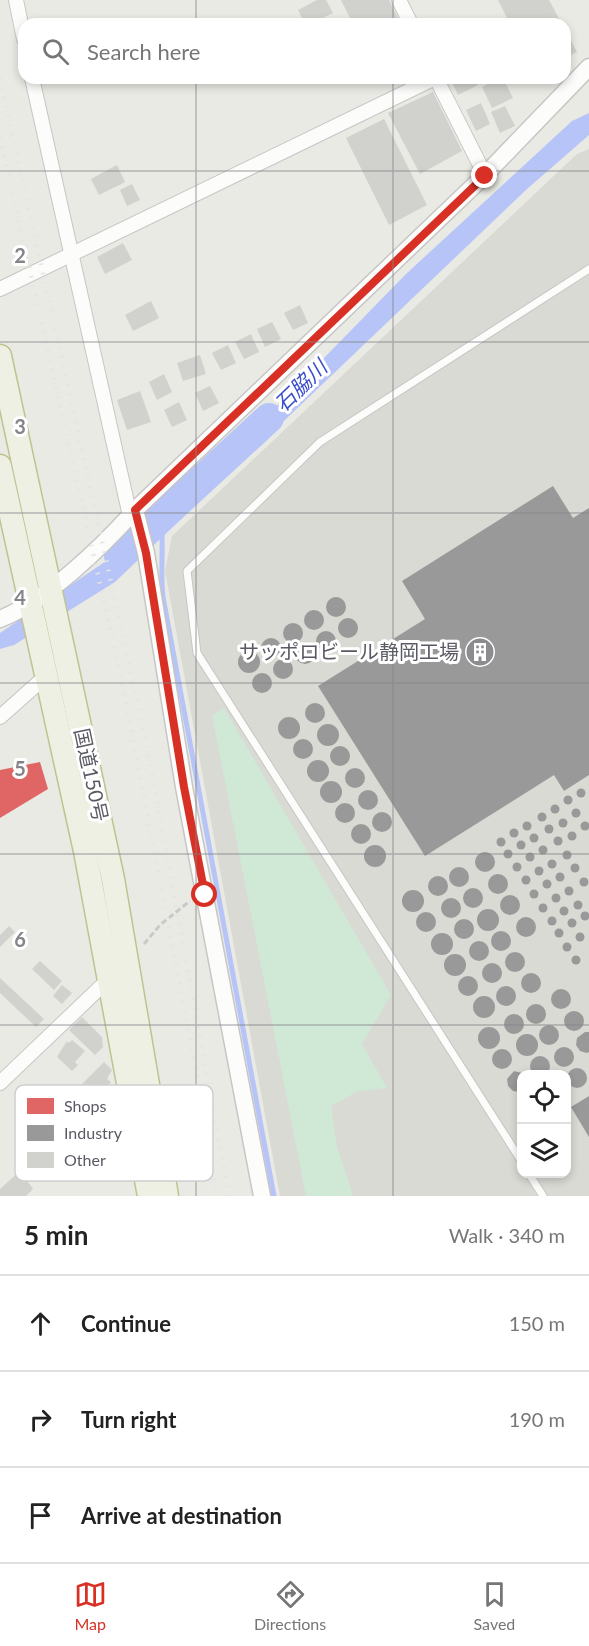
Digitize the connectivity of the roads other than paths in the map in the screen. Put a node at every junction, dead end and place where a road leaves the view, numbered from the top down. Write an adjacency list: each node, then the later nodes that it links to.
1 (16, 0): 3 (street)
2 (399, 0): 4 (street)
3 (20, 18)
4 (408, 18)
5 (589, 67): 9 (street)
6 (34, 84): 10 (street)
7 (424, 84): 10 (street)
8 (439, 84): 9 (street)
9 (485, 176): 15 (street)
10 (71, 256): 12 (street); 15 (street)
11 (589, 269): 25 (lane)
12 (0, 289)
13 (0, 356): 16 (highway, 国道150号)
14 (0, 466): 17 (highway, 国道150号)
15 (133, 513): 16 (street); 31 (street)
16 (52, 590): 17 (street); 24 (highway, 国道150号)
17 (31, 607): 18 (street); 19 (highway, 国道150号)
18 (0, 619)
19 (45, 677): 20 (street); 21 (highway, 国道150号)
20 (0, 717)
21 (109, 979): 22 (street); 23 (highway, 国道150号)
22 (0, 1083)
23 (128, 1085)
24 (148, 1085)
25 (517, 1154)
26 (532, 1178): 32 (lane)
27 (145, 1181): 29 (highway, 国道150号)
28 (164, 1181): 30 (highway, 国道150号)
29 (148, 1196)
30 (167, 1196)
31 (262, 1196)
32 (543, 1196)

